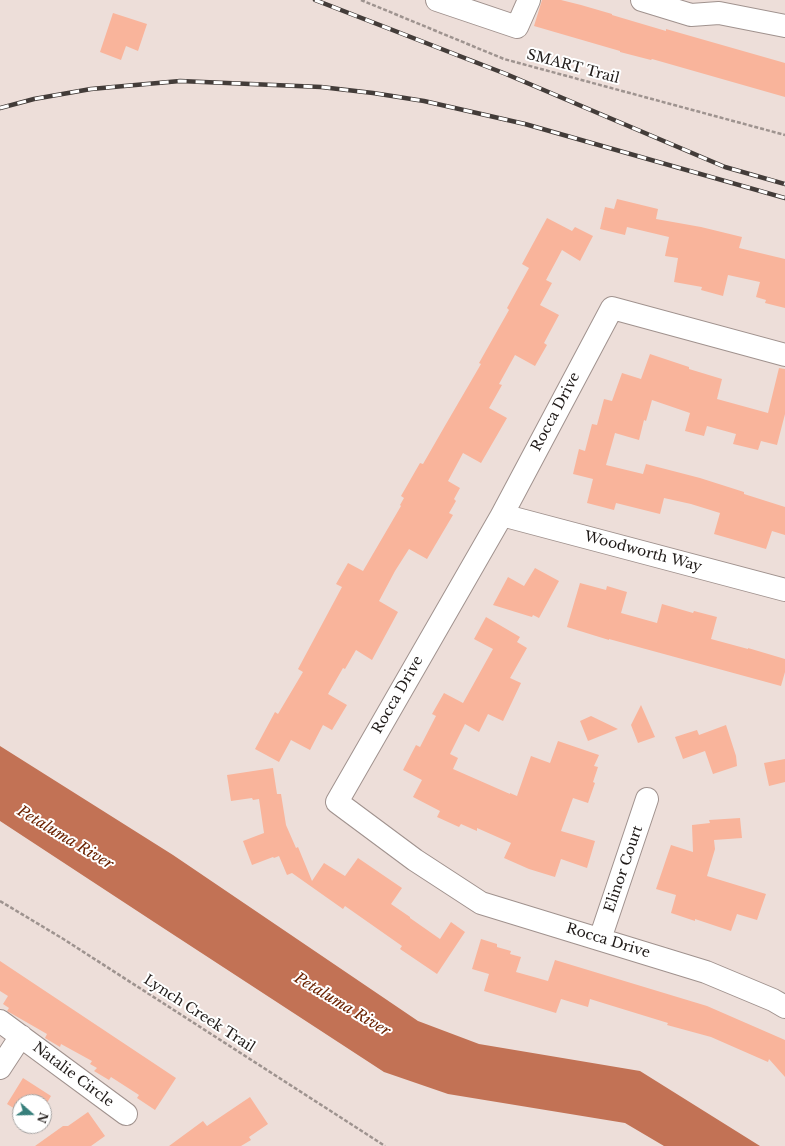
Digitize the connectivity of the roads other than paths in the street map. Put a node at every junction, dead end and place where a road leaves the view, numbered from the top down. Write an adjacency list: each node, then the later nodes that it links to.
1 (437, 0): 2 (street)
2 (530, 0)
3 (642, 0): 4 (street)
4 (719, 6): 5 (street)
5 (785, 26)
6 (785, 355): 7 (street, Rocca Drive)
7 (502, 514): 8 (street, Woodworth Way); 10 (street, Rocca Drive)
8 (785, 590)
9 (647, 799): 10 (street, Elinor Court)
10 (600, 939): 11 (street, Rocca Drive)
11 (785, 1007)
12 (0, 1021): 13 (street, Natalie Circle)
13 (21, 1036): 14 (street, Natalie Circle); 15 (street, Natalie Circle)
14 (0, 1068)
15 (126, 1114)

